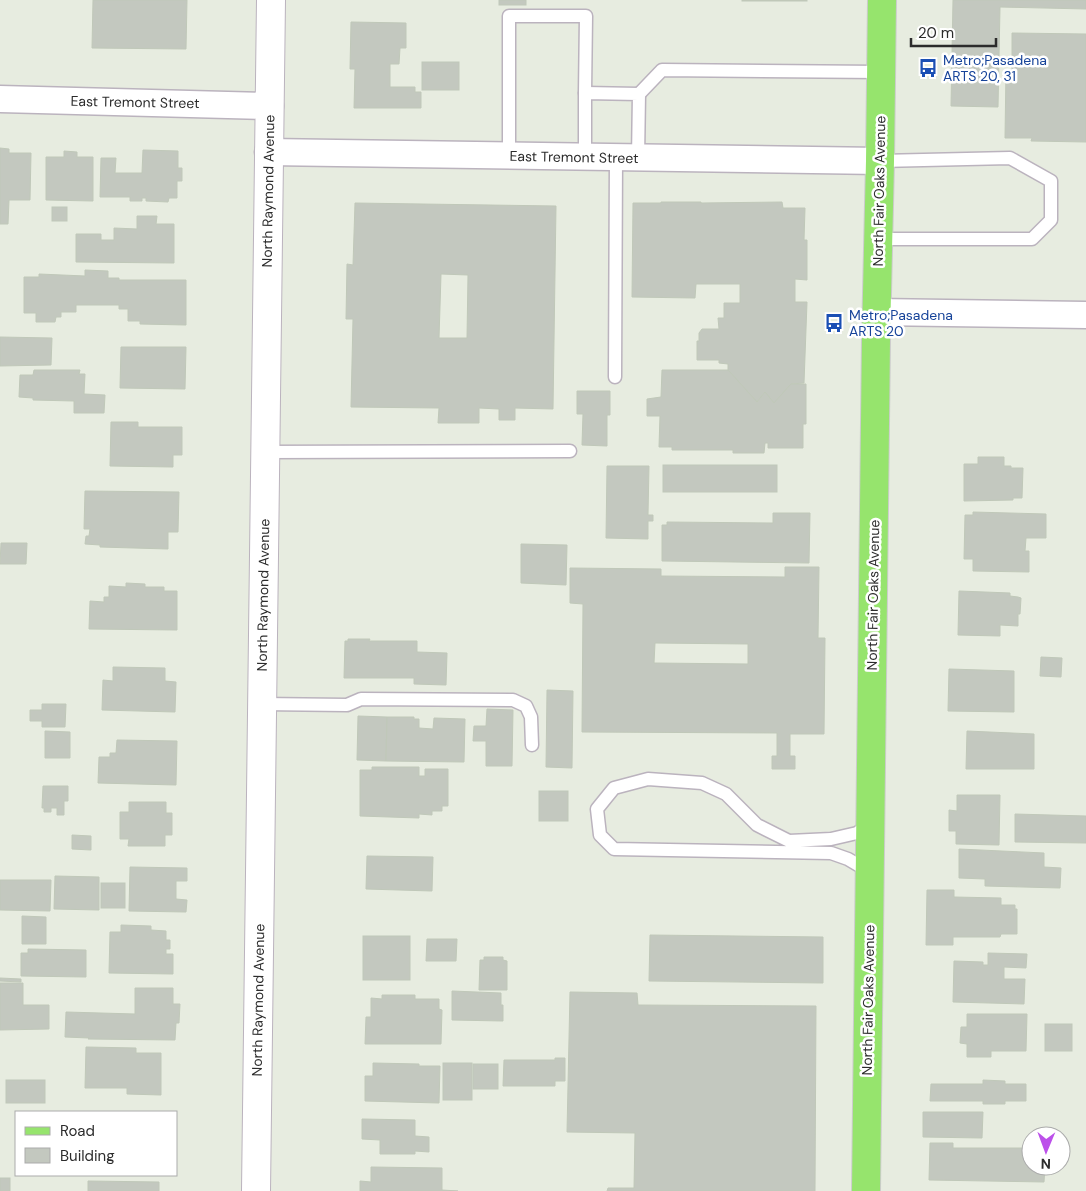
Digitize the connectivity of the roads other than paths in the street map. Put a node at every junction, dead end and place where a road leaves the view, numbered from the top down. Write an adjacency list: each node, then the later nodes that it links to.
1 (271, 0): 7 (street, North Raymond Avenue)
2 (882, 0): 3 (main road, North Fair Oaks Avenue)
3 (881, 72): 5 (lane); 12 (main road, North Fair Oaks Avenue)
4 (585, 93): 5 (lane); 9 (lane); 10 (lane)
5 (639, 94): 11 (lane)
6 (0, 99): 7 (street, East Tremont Street)
7 (270, 106): 8 (street, North Raymond Avenue)
8 (268, 152): 9 (street, East Tremont Street); 18 (street, North Raymond Avenue)
9 (509, 156): 10 (street, East Tremont Street)
10 (585, 157): 11 (street, East Tremont Street)
11 (627, 157): 12 (street, East Tremont Street); 16 (lane)
12 (880, 161): 13 (main road, North Fair Oaks Avenue); 13 (lane)
13 (878, 239): 14 (main road, North Fair Oaks Avenue)
14 (876, 312): 15 (street); 21 (main road, North Fair Oaks Avenue)
15 (1086, 315)
16 (616, 377)
17 (570, 451): 18 (lane)
18 (265, 452): 19 (street, North Raymond Avenue)
19 (261, 704): 20 (lane); 23 (street, North Raymond Avenue)
20 (532, 745)
21 (870, 824): 22 (main road, North Fair Oaks Avenue); 22 (lane)
22 (870, 872): 24 (main road, North Fair Oaks Avenue)
23 (256, 1191)
24 (866, 1191)

